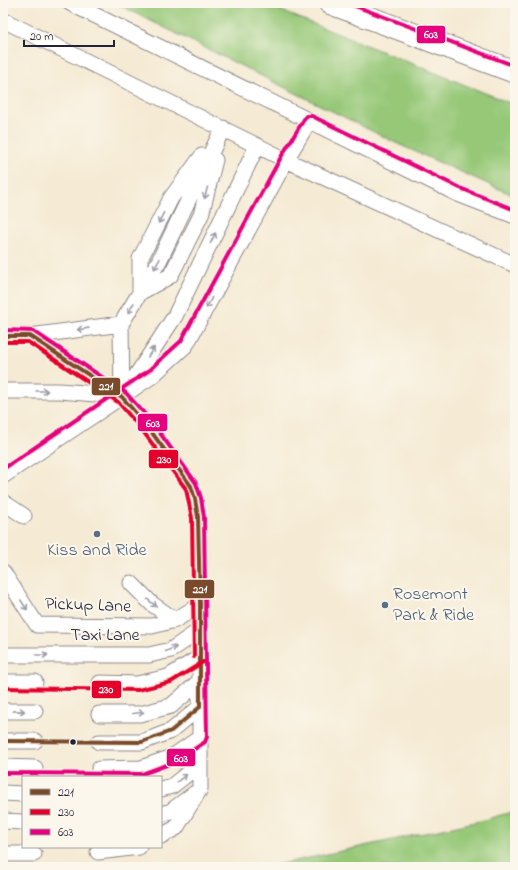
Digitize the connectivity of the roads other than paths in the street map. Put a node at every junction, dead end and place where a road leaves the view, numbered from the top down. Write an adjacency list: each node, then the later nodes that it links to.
1 (70, 3): 5 (lane)
2 (330, 3): 4 (highway)
3 (3, 20): 6 (lane)
4 (515, 72)
5 (309, 121): 8 (lane); 9 (lane)
6 (223, 128): 7 (lane); 11 (lane, one-way to 11); 11 (lane, one-way to 11)
7 (257, 146): 8 (lane); 16 (lane, one-way to 7)
8 (286, 160): 10 (lane); 16 (lane, one-way to 16)
9 (515, 216)
10 (515, 265)
11 (140, 292): 12 (lane, one-way to 12)
12 (121, 324): 14 (lane, one-way to 14); 16 (lane)
13 (3, 336): 14 (lane)
14 (30, 336): 16 (lane)
15 (3, 391): 16 (lane, one-way to 16)
16 (122, 397): 17 (lane); 22 (lane)
17 (3, 476)
18 (3, 502): 19 (lane)
19 (24, 516)
20 (3, 572): 23 (lane, Pickup Lane, one-way to 23)
21 (131, 583): 23 (lane, one-way to 23)
22 (200, 605): 23 (lane); 24 (lane)
23 (175, 620)
24 (200, 630): 25 (lane, Taxi Lane, one-way to 24); 26 (lane)
25 (3, 655)
26 (200, 657): 27 (lane); 30 (lane)
27 (200, 681): 31 (lane); 34 (lane, one-way to 27)
28 (3, 682): 29 (lane)
29 (35, 682)
30 (100, 683)
31 (200, 706): 35 (lane); 38 (lane)
32 (3, 711): 33 (lane, one-way to 33)
33 (35, 711)
34 (99, 714)
35 (201, 737): 39 (lane); 42 (lane)
36 (3, 741): 37 (lane)
37 (35, 741)
38 (99, 742)
39 (200, 764): 43 (lane, one-way to 39); 44 (lane)
40 (3, 767): 41 (lane)
41 (35, 768)
42 (99, 768)
43 (162, 789)
44 (200, 789): 47 (lane); 50 (lane)
45 (3, 794): 46 (lane)
46 (22, 794)
47 (162, 814)
48 (3, 821): 49 (lane)
49 (22, 822)
50 (162, 835)
51 (131, 848): 52 (lane)
52 (98, 852)
53 (3, 854): 54 (lane)
54 (34, 854)

